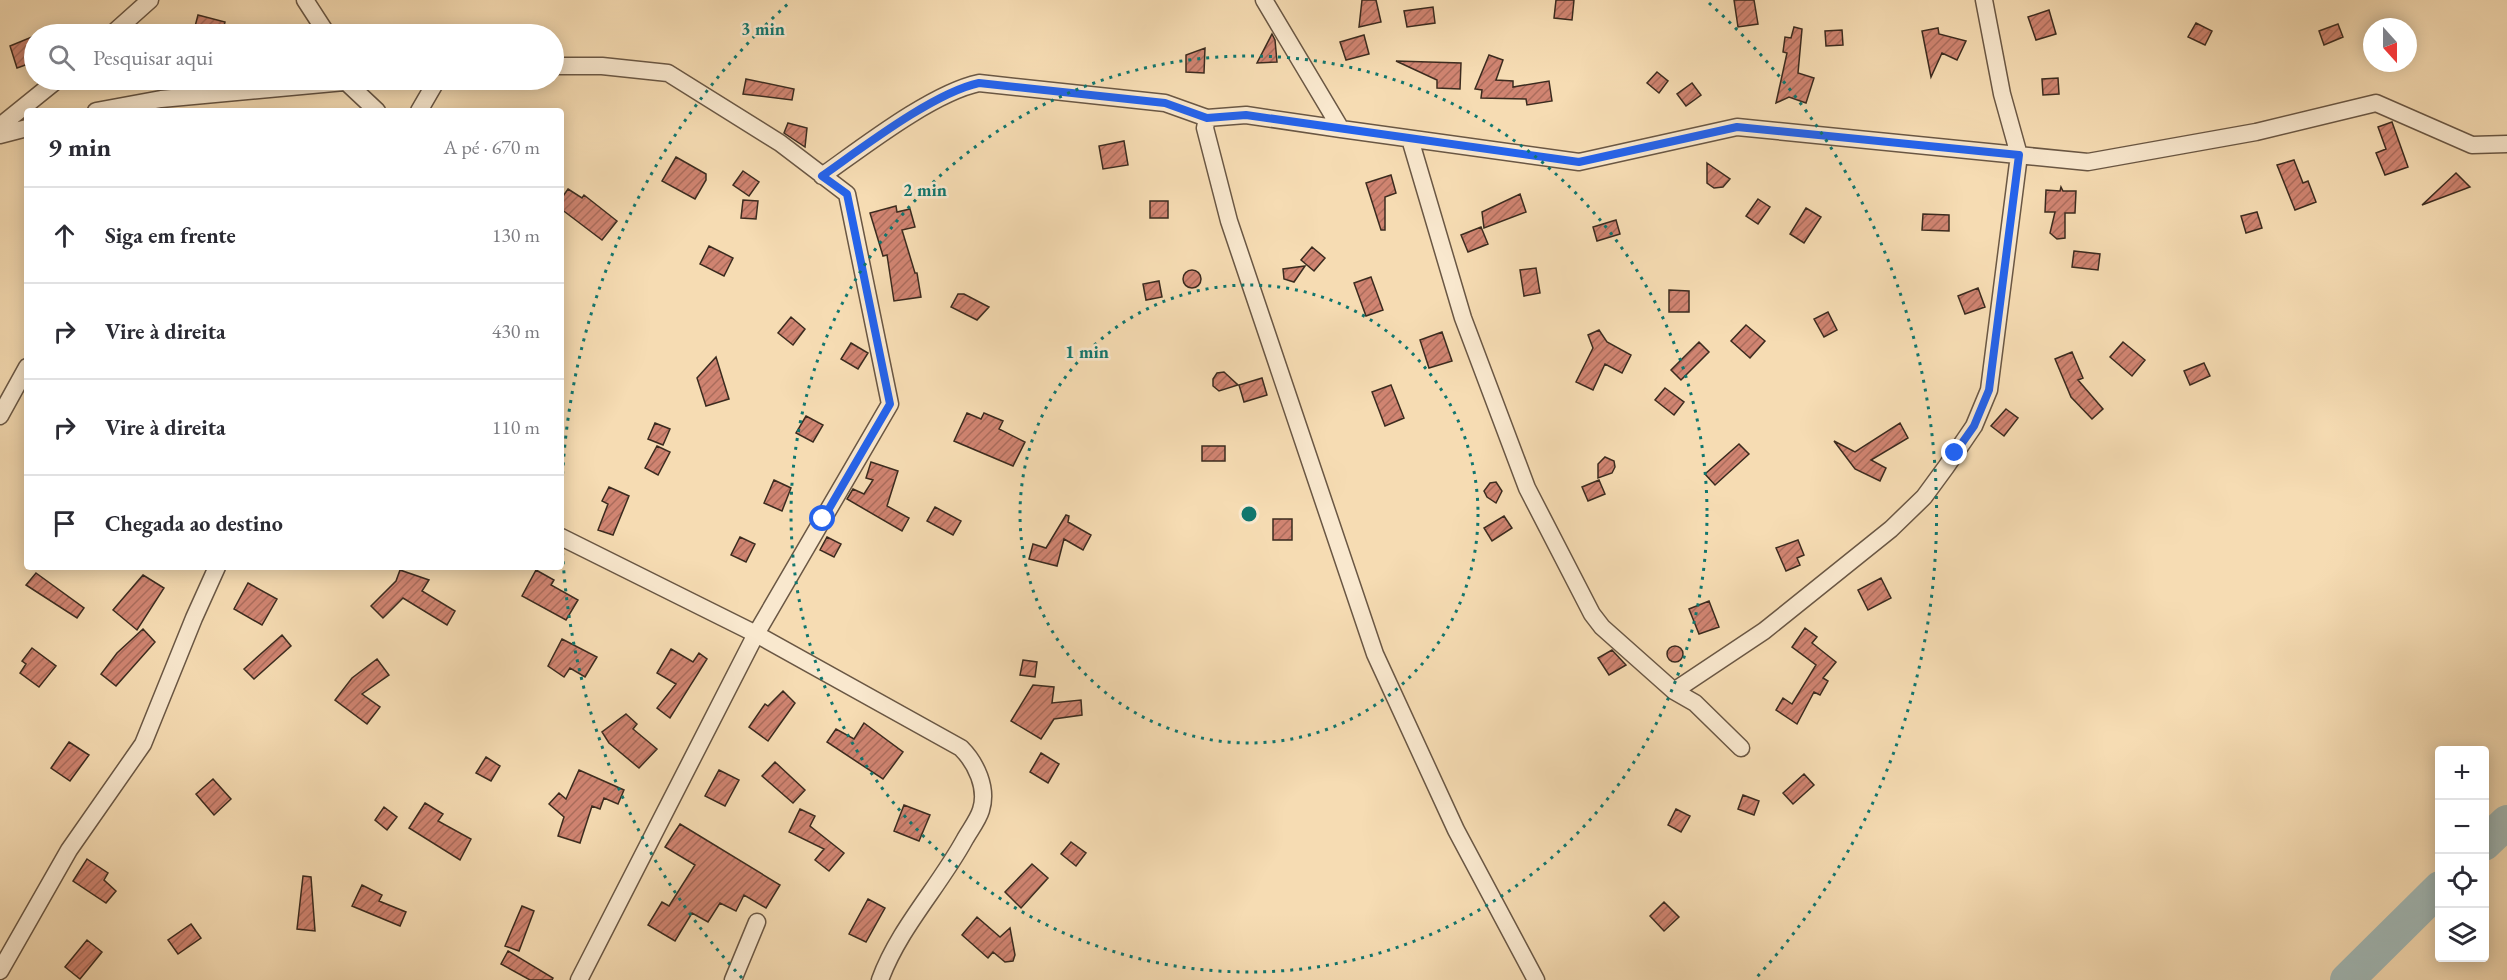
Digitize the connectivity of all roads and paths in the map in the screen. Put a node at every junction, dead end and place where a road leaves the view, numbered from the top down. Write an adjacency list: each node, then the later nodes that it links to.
1 (150, 0): 5 (street)
2 (305, 0): 6 (street)
3 (1264, 0): 19 (street)
4 (1984, 0): 23 (street)
5 (123, 24)
6 (321, 24)
7 (564, 66): 24 (street)
8 (45, 90): 17 (street)
9 (275, 90): 12 (street)
10 (354, 90): 14 (street)
11 (432, 90): 15 (street)
12 (159, 105): 13 (street)
13 (128, 108)
14 (373, 108)
15 (422, 108)
16 (1207, 118): 19 (street); 24 (street); 37 (street)
17 (0, 126)
18 (24, 129): 20 (street)
19 (1341, 129): 21 (street)
20 (0, 135)
21 (1410, 139): 23 (street); 30 (street)
22 (2507, 144): 23 (street)
23 (2019, 155): 30 (street)
24 (822, 176): 29 (street)
25 (24, 372): 26 (street)
26 (0, 416)
27 (564, 538): 29 (street)
28 (216, 570): 33 (street)
29 (756, 634): 34 (street); 36 (street)
30 (1674, 691): 31 (street)
31 (1741, 748)
32 (757, 922): 35 (street)
33 (0, 971)
34 (579, 980)
35 (733, 980)
36 (880, 980)
37 (1536, 980)

